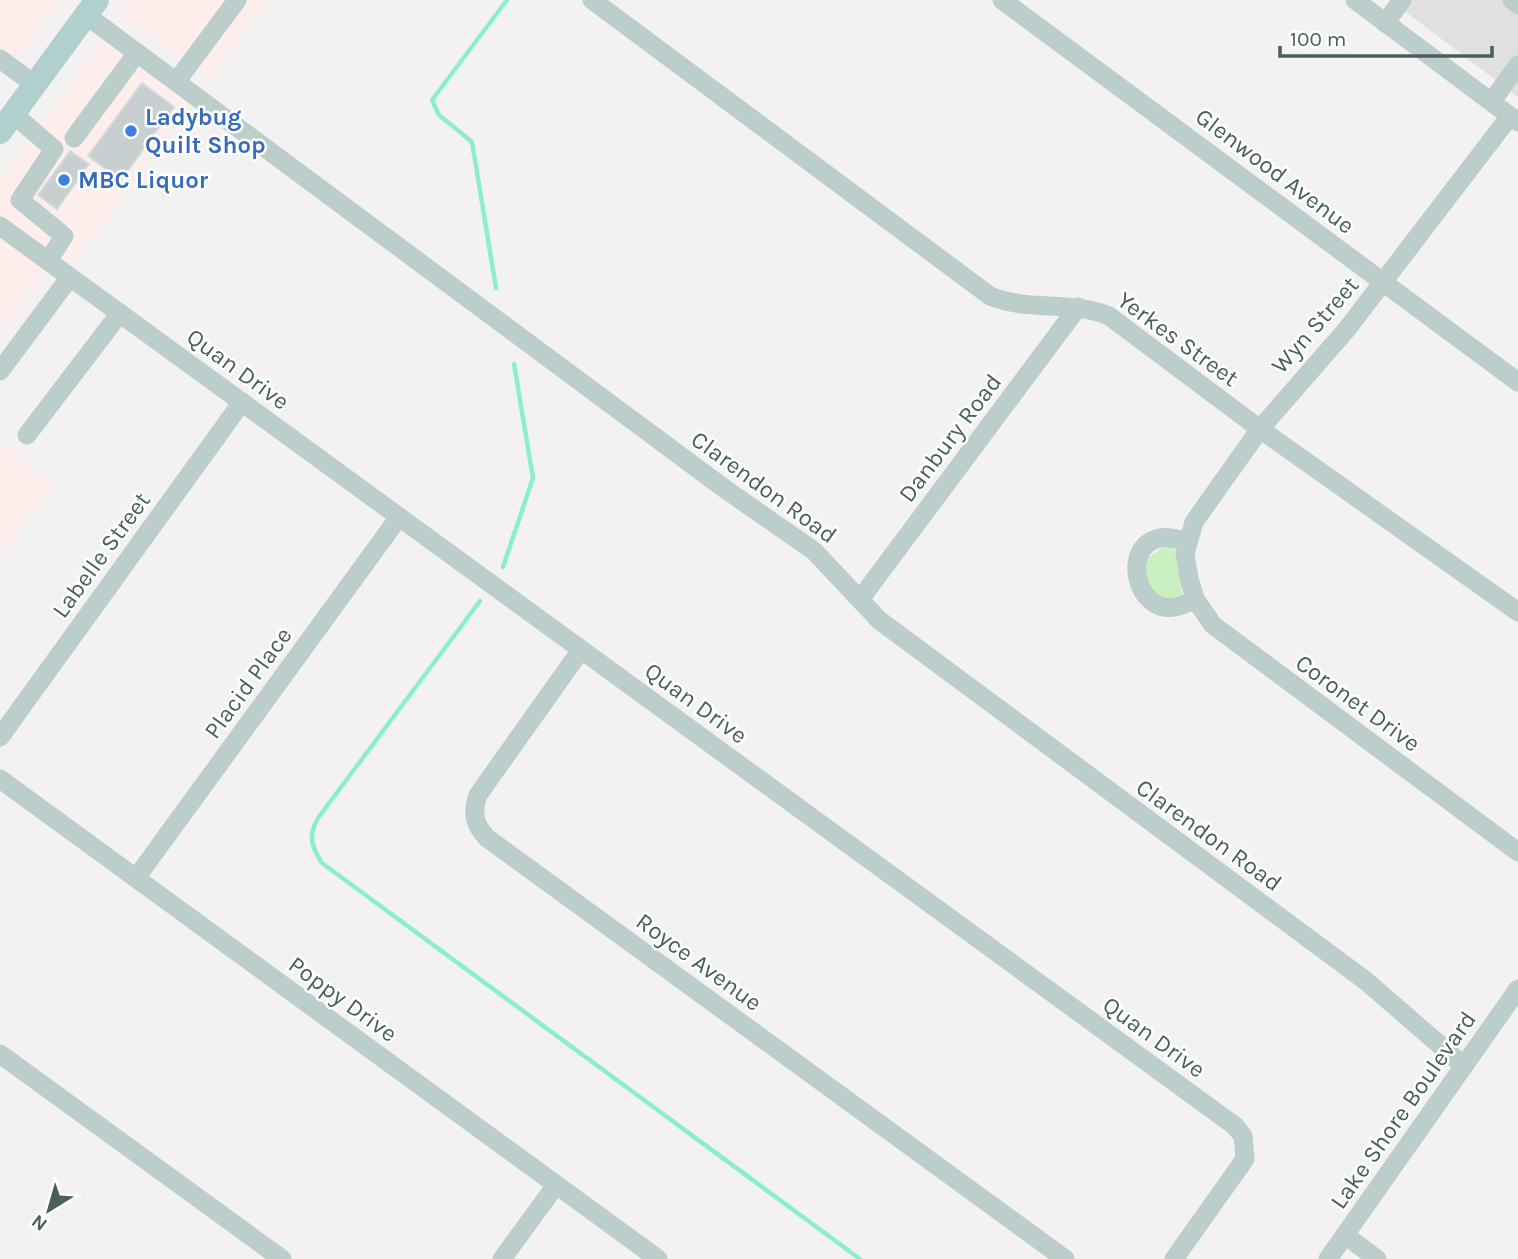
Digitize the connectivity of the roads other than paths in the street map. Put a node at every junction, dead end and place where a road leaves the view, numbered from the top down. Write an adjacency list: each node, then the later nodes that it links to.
1 (237, 0): 13 (street)
2 (592, 0): 23 (street, Yerkes Street)
3 (1002, 0): 22 (street, Glenwood Avenue)
4 (1355, 0): 9 (street)
5 (1402, 0): 9 (street)
6 (1512, 0): 7 (street)
7 (1518, 5)
8 (92, 8): 10 (street, Clarendon Road); 14 (main road)
9 (1385, 23): 15 (street)
10 (137, 53): 13 (street, Clarendon Road); 18 (street)
11 (0, 59): 14 (street)
12 (1518, 65): 15 (street)
13 (176, 82): 32 (street, Clarendon Road)
14 (35, 85): 17 (main road)
15 (1492, 101): 16 (street)
16 (1514, 119): 22 (street, Wyn Street)
17 (6, 123): 20 (street)
18 (74, 138)
19 (0, 226): 20 (street, Quan Drive)
20 (48, 261): 21 (street, Quan Drive)
21 (70, 277): 24 (street, Quan Drive); 25 (street)
22 (1384, 283): 26 (street, Glenwood Avenue); 28 (street, Wyn Street)
23 (1078, 307): 28 (street, Yerkes Street); 32 (street, Danbury Road)
24 (120, 313): 27 (street, Quan Drive); 29 (street)
25 (0, 371)
26 (1518, 382)
27 (242, 402): 30 (street, Quan Drive); 36 (street, Labelle Street)
28 (1260, 429): 31 (street, Wyn Street); 34 (street, Yerkes Street)
29 (27, 435)
30 (399, 517): 35 (street, Quan Drive); 39 (street, Placid Place)
31 (1187, 540): 33 (street, Coronet Drive); 33 (street)
32 (861, 598): 42 (street, Clarendon Road)
33 (1195, 599): 38 (street, Coronet Drive)
34 (1518, 612)
35 (581, 650): 48 (street, Royce Avenue); 49 (street, Quan Drive)
36 (0, 737)
37 (0, 779): 39 (street, Poppy Drive)
38 (1518, 852)
39 (136, 878): 43 (street, Poppy Drive)
40 (1518, 989): 42 (street, Lake Shore Boulevard)
41 (0, 1054): 45 (street)
42 (1464, 1066): 44 (street, Lake Shore Boulevard)
43 (556, 1185): 46 (street); 47 (street, Poppy Drive)
44 (1345, 1235): 50 (street, Lake Shore Boulevard); 51 (street)
45 (282, 1259)
46 (502, 1259)
47 (658, 1259)
48 (1065, 1259)
49 (1174, 1259)
50 (1328, 1259)
51 (1377, 1259)

